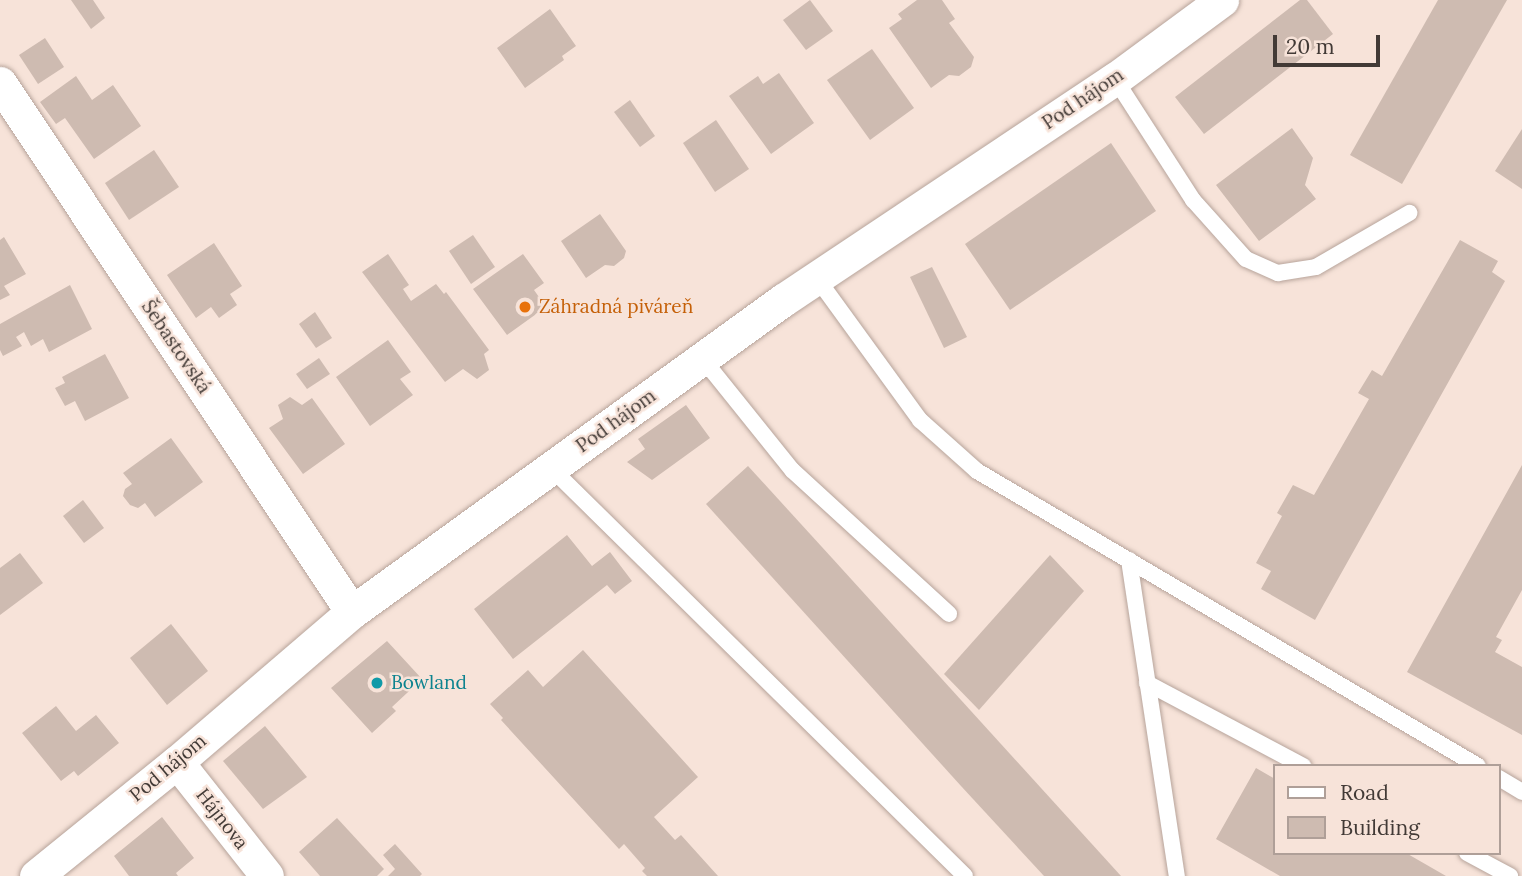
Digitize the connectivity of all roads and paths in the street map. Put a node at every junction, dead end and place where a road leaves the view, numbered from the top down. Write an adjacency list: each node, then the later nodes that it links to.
1 (1222, 0): 2 (street, Pod hájom)
2 (1115, 79): 4 (lane); 5 (street, Pod hájom)
3 (0, 83): 9 (street, Šebastovská)
4 (1409, 213)
5 (816, 278): 6 (street, Pod hájom); 8 (lane)
6 (702, 359): 7 (street, Pod hájom); 10 (lane)
7 (551, 468): 9 (street, Pod hájom); 21 (lane)
8 (1129, 560): 11 (lane); 14 (lane)
9 (352, 612): 12 (street, Pod hájom)
10 (949, 614)
11 (1147, 683): 13 (lane); 18 (lane)
12 (177, 762): 19 (street, Pod hájom); 20 (street, Hájnova)
13 (1299, 764)
14 (1475, 764)
15 (1501, 779): 16 (lane)
16 (1522, 792)
17 (1471, 855): 22 (lane)
18 (1178, 875)
19 (36, 876)
20 (267, 876)
21 (965, 876)
22 (1510, 876)

